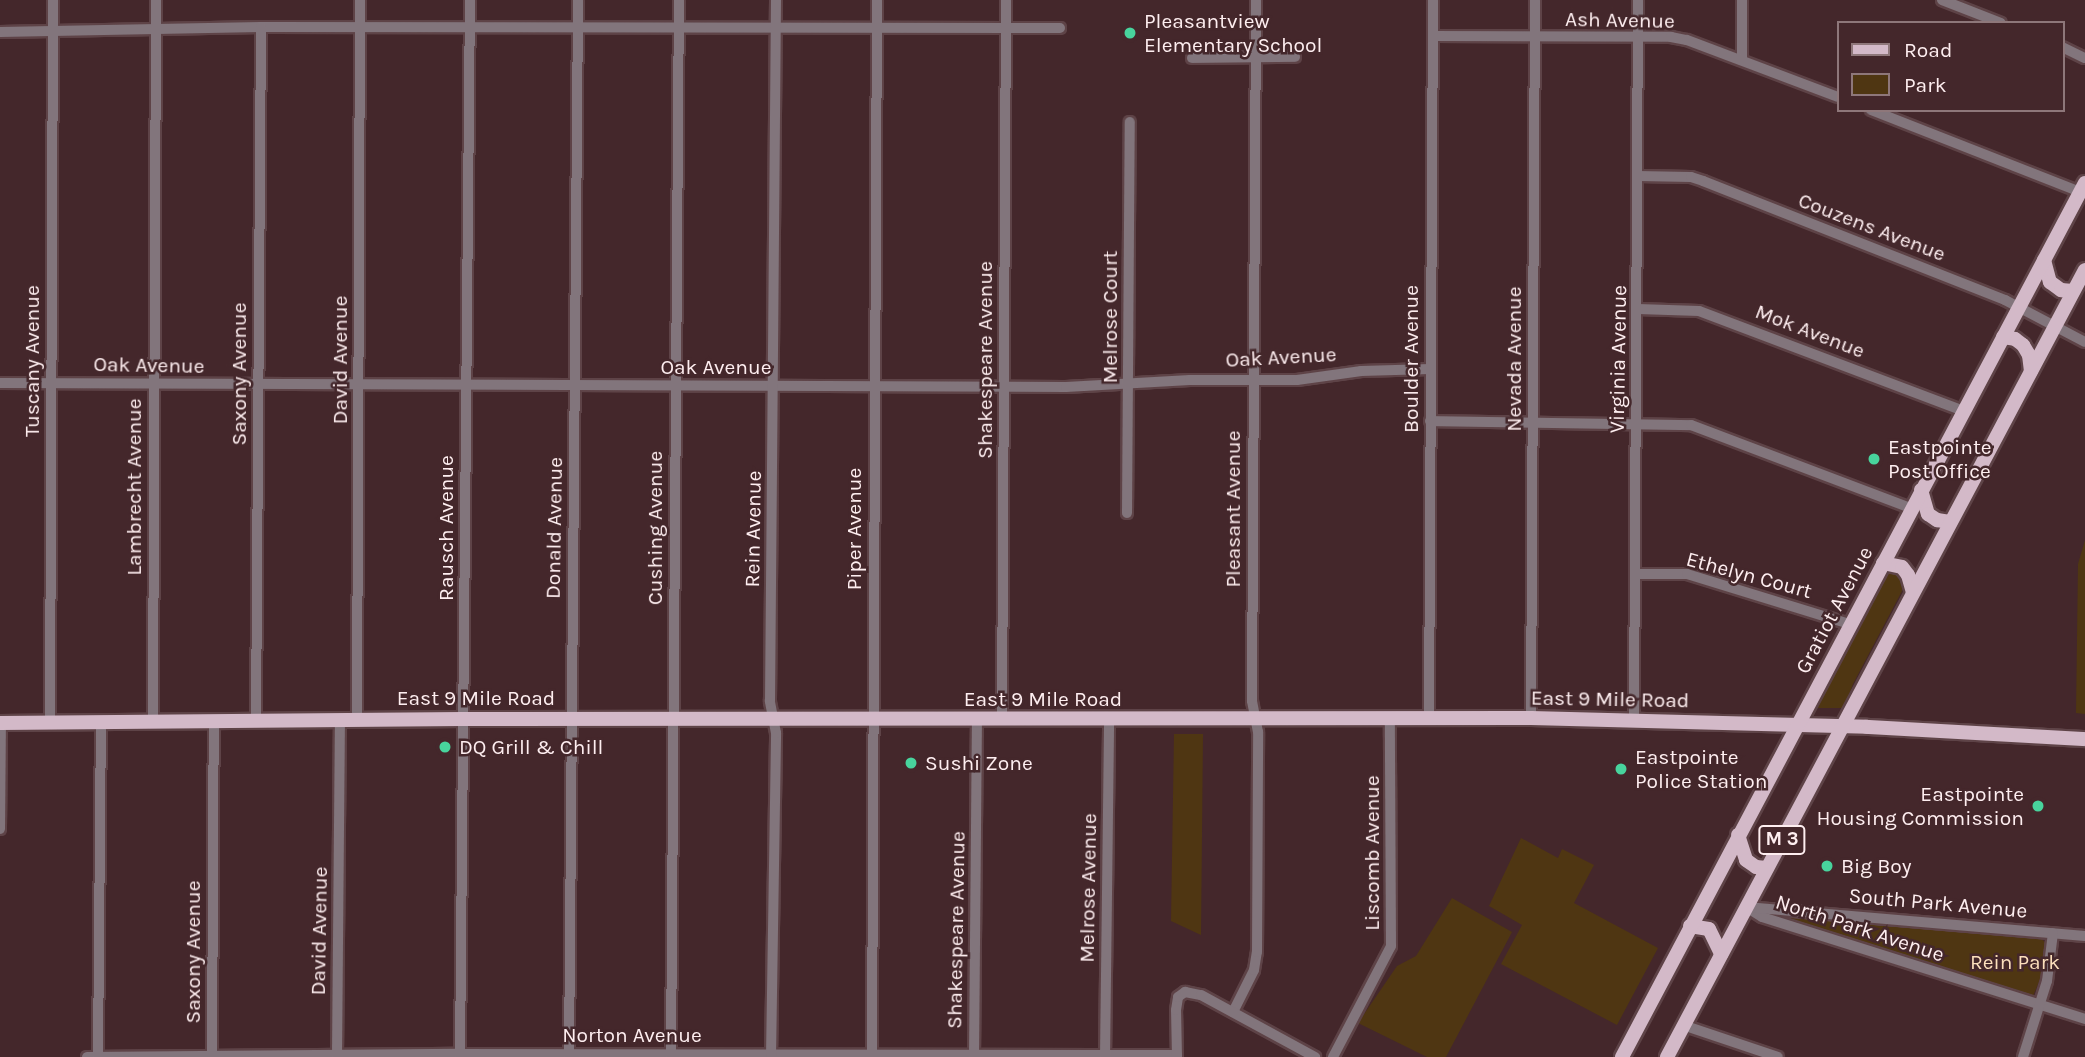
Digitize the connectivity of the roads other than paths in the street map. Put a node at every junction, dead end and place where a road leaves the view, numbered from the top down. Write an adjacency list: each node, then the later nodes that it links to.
1 (53, 0): 27 (street, Tuscany Avenue)
2 (156, 0): 26 (street, Lambrecht Avenue)
3 (360, 0): 17 (street, David Avenue)
4 (470, 0): 20 (street, Rausch Avenue)
5 (578, 0): 21 (street, Donald Avenue)
6 (679, 0): 19 (street, Cushing Avenue)
7 (776, 0): 22 (street, Rein Avenue)
8 (877, 0): 23 (street, Piper Avenue)
9 (1006, 0): 25 (street, Shakespeare Avenue)
10 (1256, 0): 35 (street, Pleasant Avenue)
11 (1433, 0): 29 (street, Boulder Avenue)
12 (1535, 0): 30 (street, Nevada Avenue)
13 (1638, 0): 31 (street, Virginia Avenue)
14 (1742, 0): 37 (street)
15 (1942, 0): 16 (street)
16 (1996, 21)
17 (361, 26): 18 (street); 20 (street); 59 (street, David Avenue)
18 (261, 27): 26 (street); 58 (street, Saxony Avenue)
19 (679, 27): 21 (street); 22 (street); 62 (street, Cushing Avenue)
20 (470, 28): 21 (street); 60 (street, Rausch Avenue)
21 (578, 28): 61 (street, Donald Avenue)
22 (776, 28): 23 (street); 63 (street, Rein Avenue)
23 (877, 28): 25 (street); 64 (street, Piper Avenue)
24 (1060, 28): 25 (street)
25 (1006, 29): 65 (street, Shakespeare Avenue)
26 (156, 30): 27 (street); 57 (street, Lambrecht Avenue)
27 (53, 31): 28 (street); 55 (street, Tuscany Avenue)
28 (0, 32)
29 (1433, 36): 30 (street, Ash Avenue); 51 (street, Boulder Avenue)
30 (1535, 38): 31 (street, Ash Avenue); 68 (street, Nevada Avenue)
31 (1637, 38): 37 (street, Ash Avenue); 41 (street, Virginia Avenue)
32 (2064, 48): 36 (street)
33 (1295, 57): 35 (street)
34 (1192, 58): 35 (street)
35 (1256, 58): 53 (street, Pleasant Avenue)
36 (2085, 58)
37 (1742, 60): 38 (street, Ash Avenue)
38 (1836, 96)
39 (1877, 112): 42 (street)
40 (1130, 122): 56 (street, Melrose Court)
41 (1638, 176): 46 (street, Couzens Avenue); 47 (street, Virginia Avenue)
42 (2083, 187): 43 (main road, Gratiot Avenue / M 3)
43 (2044, 260): 45 (main road); 46 (main road, Gratiot Avenue / M 3)
44 (2085, 270): 45 (main road, M 3)
45 (2073, 291): 48 (main road, M 3)
46 (2019, 307): 48 (street, Couzens Avenue); 49 (main road, Gratiot Avenue / M 3)
47 (1638, 309): 66 (street, Mok Avenue); 69 (street, Virginia Avenue)
48 (2055, 326): 50 (street, Couzens Avenue); 52 (main road, M 3)
49 (2003, 337): 52 (main road); 66 (main road, Gratiot Avenue / M 3)
50 (2085, 342)
51 (1430, 369): 53 (street, Oak Avenue); 67 (street, Boulder Avenue)
52 (2031, 371): 73 (main road, M 3)
53 (1253, 379): 56 (street, Oak Avenue); 84 (street, Pleasant Avenue)
54 (0, 383): 55 (street, Oak Avenue)
55 (51, 383): 57 (street, Oak Avenue); 98 (street, Tuscany Avenue)
56 (1129, 383): 65 (street, Oak Avenue); 72 (street, Melrose Court)
57 (153, 384): 58 (street, Oak Avenue); 95 (street, Lambrecht Avenue)
58 (258, 385): 59 (street, Oak Avenue); 92 (street, Saxony Avenue)
59 (359, 386): 60 (street, Oak Avenue); 88 (street, David Avenue)
60 (467, 386): 61 (street, Oak Avenue); 80 (street, Rausch Avenue)
61 (575, 386): 62 (street, Oak Avenue); 81 (street, Donald Avenue)
62 (676, 386): 63 (street, Oak Avenue); 93 (street, Cushing Avenue)
63 (774, 386): 64 (street, Oak Avenue); 89 (street, Rein Avenue)
64 (874, 387): 65 (street, Oak Avenue); 90 (street, Piper Avenue)
65 (1004, 387): 82 (street, Shakespeare Avenue)
66 (1964, 411): 70 (main road, Gratiot Avenue / M 3)
67 (1430, 421): 68 (street); 85 (street, Boulder Avenue)
68 (1533, 422): 69 (street); 79 (street, Nevada Avenue)
69 (1636, 424): 71 (street); 75 (street, Virginia Avenue)
70 (1921, 491): 71 (main road, Gratiot Avenue / M 3); 73 (main road)
71 (1911, 508): 74 (main road, Gratiot Avenue / M 3)
72 (1127, 513)
73 (1950, 522): 76 (main road, M 3)
74 (1883, 563): 76 (main road); 77 (main road, Gratiot Avenue / M 3)
75 (1636, 574): 77 (street, Ethelyn Court); 86 (street, Virginia Avenue)
76 (1913, 592): 100 (main road, M 3)
77 (1850, 624): 99 (main road, Gratiot Avenue / M 3)
78 (1390, 718): 84 (main road, East 9 Mile Road); 85 (main road, East 9 Mile Road); 127 (street, Liscomb Avenue)
79 (1531, 718): 85 (main road, East 9 Mile Road); 86 (main road, East 9 Mile Road)
80 (463, 719): 81 (main road, East 9 Mile Road); 88 (main road, East 9 Mile Road); 114 (street, Rausch Avenue)
81 (572, 719): 93 (main road, East 9 Mile Road); 115 (street, Donald Avenue)
82 (1002, 719): 83 (main road, East 9 Mile Road); 91 (main road, East 9 Mile Road)
83 (1109, 719): 84 (main road, East 9 Mile Road); 122 (street, Melrose Avenue)
84 (1256, 719): 111 (street, Pleasant Avenue)
85 (1429, 719)
86 (1634, 719): 99 (main road, East 9 Mile Road)
87 (340, 720): 88 (main road, East 9 Mile Road); 92 (main road, East 9 Mile Road); 117 (street, David Avenue)
88 (357, 720)
89 (774, 720): 90 (main road, East 9 Mile Road); 93 (main road, East 9 Mile Road); 119 (street, Rein Avenue)
90 (872, 720): 91 (main road, East 9 Mile Road); 120 (street, Piper Avenue)
91 (977, 720): 121 (street, Shakespeare Avenue)
92 (256, 721): 96 (main road, East 9 Mile Road)
93 (674, 721): 118 (street, Cushing Avenue)
94 (101, 722): 95 (main road, East 9 Mile Road); 98 (main road, East 9 Mile Road); 125 (street)
95 (153, 722): 96 (main road, East 9 Mile Road)
96 (214, 722): 116 (street, Saxony Avenue)
97 (1, 723): 98 (main road, East 9 Mile Road); 102 (street)
98 (50, 723)
99 (1797, 724): 100 (main road, East 9 Mile Road); 103 (main road, Gratiot Avenue / M 3)
100 (1842, 726): 101 (main road, East 9 Mile Road); 104 (main road, M 3)
101 (2085, 739)
102 (0, 829)
103 (1738, 835): 104 (main road); 106 (main road, Gratiot Avenue / M 3)
104 (1767, 868): 105 (main road, M 3)
105 (1746, 907): 107 (street, South Park Avenue); 109 (main road, M 3); 110 (street, North Park Avenue)
106 (1690, 926): 109 (main road); 128 (main road, Gratiot Avenue / M 3)
107 (2053, 933): 108 (street, South Park Avenue); 110 (street)
108 (2085, 936)
109 (1721, 954): 113 (main road, M 3)
110 (2039, 1005): 112 (street, North Park Avenue); 131 (street)
111 (1233, 1012): 123 (street); 126 (street)
112 (2085, 1019)
113 (1684, 1025): 129 (main road, M 3); 130 (street)
114 (460, 1055): 115 (street, Norton Avenue); 117 (street, Norton Avenue)
115 (569, 1055): 118 (street, Norton Avenue)
116 (212, 1056): 117 (street, Norton Avenue); 125 (street, Norton Avenue)
117 (337, 1056)
118 (671, 1056): 119 (street, Norton Avenue)
119 (771, 1056): 120 (street, Norton Avenue)
120 (872, 1056): 121 (street, Norton Avenue)
121 (974, 1056): 122 (street, Norton Avenue)
122 (1105, 1056): 123 (street, Norton Avenue)
123 (1177, 1056)
124 (87, 1057): 125 (street, Norton Avenue)
125 (98, 1057)
126 (1315, 1057)
127 (1334, 1057)
128 (1622, 1057)
129 (1667, 1057)
130 (1778, 1057)
131 (2023, 1057)

